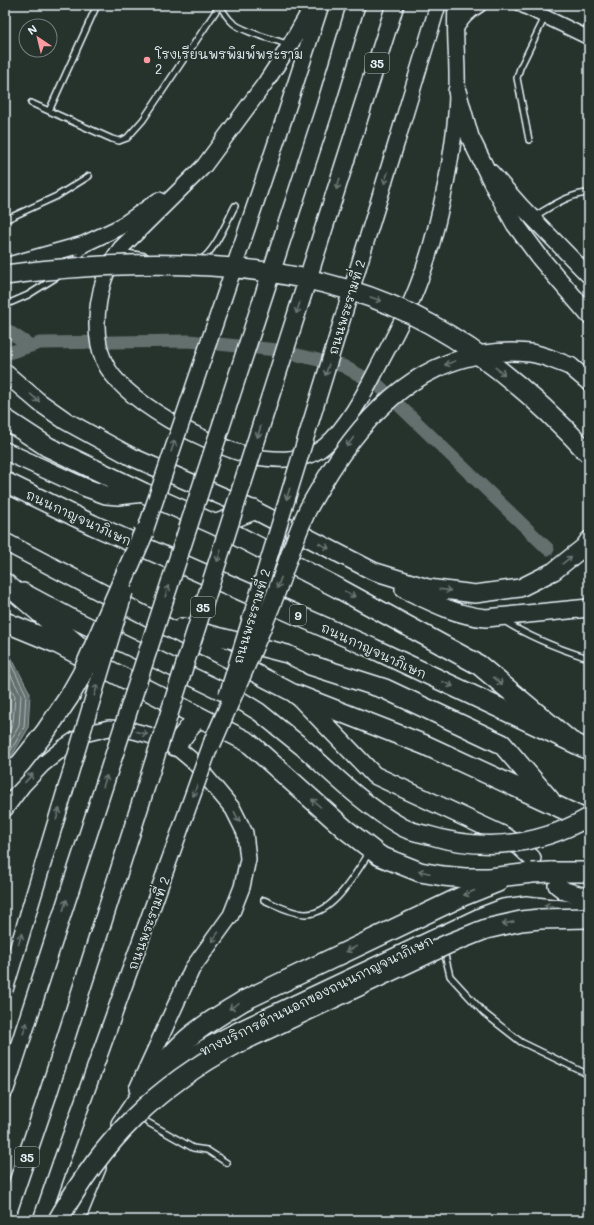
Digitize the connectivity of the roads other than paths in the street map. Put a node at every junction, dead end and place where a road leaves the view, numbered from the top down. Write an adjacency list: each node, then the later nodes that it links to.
1 (97, 5): 16 (lane)
2 (313, 5): 13 (main road)
3 (321, 5): 43 (main road, one-way to 3, bridge)
4 (356, 5): 76 (highway, one-way to 4, bridge)
5 (396, 5): 80 (highway, 35, one-way to 80, bridge)
6 (438, 5): 58 (main road, ถนนพระรามที่ 2 / 35, one-way to 58, bridge)
7 (456, 5): 11 (main road)
8 (480, 5): 11 (street)
9 (521, 5): 10 (street)
10 (546, 16): 12 (street); 17 (lane)
11 (455, 31): 14 (main road)
12 (589, 38)
13 (290, 45): 16 (lane); 19 (main road)
14 (457, 91): 18 (highway); 26 (main road)
15 (31, 103): 16 (lane)
16 (49, 111)
17 (529, 140)
18 (482, 162): 23 (main road); 33 (highway)
19 (204, 166): 25 (main road); 26 (main road)
20 (89, 176): 24 (lane)
21 (589, 193): 23 (lane)
22 (235, 206): 28 (lane)
23 (532, 217): 31 (main road)
24 (5, 220)
25 (93, 240): 29 (main road); 32 (lane)
26 (118, 252): 27 (lane)
27 (147, 257)
28 (161, 259)
29 (5, 266)
30 (5, 275): 38 (highway, one-way to 38, bridge)
31 (589, 276)
32 (5, 305)
33 (589, 315)
34 (5, 372): 41 (highway, one-way to 41)
35 (589, 382): 58 (highway, one-way to 58, bridge)
36 (5, 419): 40 (highway)
37 (5, 451): 40 (highway)
38 (589, 454)
39 (5, 482): 57 (highway, ถนนกาญจนาภิเษก / 9, one-way to 57)
40 (144, 492): 42 (highway)
41 (254, 510): 42 (highway); 46 (highway, one-way to 46)
42 (216, 525): 57 (highway, one-way to 57)
43 (144, 532): 61 (highway, bridge); 74 (main road, one-way to 43, bridge)
44 (5, 542): 50 (highway)
45 (586, 544): 46 (highway, one-way to 45)
46 (373, 571): 49 (highway)
47 (5, 583): 54 (highway); 64 (highway, bridge)
48 (589, 608): 49 (highway)
49 (496, 616): 52 (lane)
50 (152, 619): 53 (highway); 55 (highway)
51 (5, 622): 54 (highway)
52 (585, 657)
53 (310, 665): 62 (highway)
54 (106, 669): 56 (highway)
55 (297, 696): 62 (highway); 68 (highway)
56 (196, 716): 59 (highway); 66 (highway, one-way to 56)
57 (569, 740): 60 (highway, ถนนกาญจนาภิเษก / 9)
58 (212, 744): 81 (main road, ถนนพระรามที่ 2 / 35, one-way to 81, bridge)
59 (175, 746): 63 (main road, one-way to 59); 78 (main road, one-way to 78)
60 (589, 750)
61 (5, 780)
62 (553, 804): 65 (highway)
63 (5, 809)
64 (589, 817)
65 (589, 821)
66 (372, 849): 68 (highway, one-way to 66); 70 (lane)
67 (589, 872): 68 (highway)
68 (538, 873): 69 (highway); 78 (highway, one-way to 78)
69 (589, 898)
70 (264, 900)
71 (589, 912): 73 (main road, ทางบริการด้านนอกของถนนกาญจนาภิเษก, one-way to 73)
72 (589, 918): 82 (highway, one-way to 82, bridge)
73 (440, 934): 75 (lane); 77 (main road, ทางบริการด้านนอกของถนนกาญจนาภิเษก)
74 (5, 990)
75 (589, 1075)
76 (5, 1089)
77 (135, 1116): 79 (lane); 83 (main road, ทางบริการด้านนอกของถนนกาญจนาภิเษก)
78 (110, 1141): 83 (main road)
79 (227, 1163)
80 (5, 1220)
81 (41, 1220)
82 (58, 1220)
83 (78, 1220)

